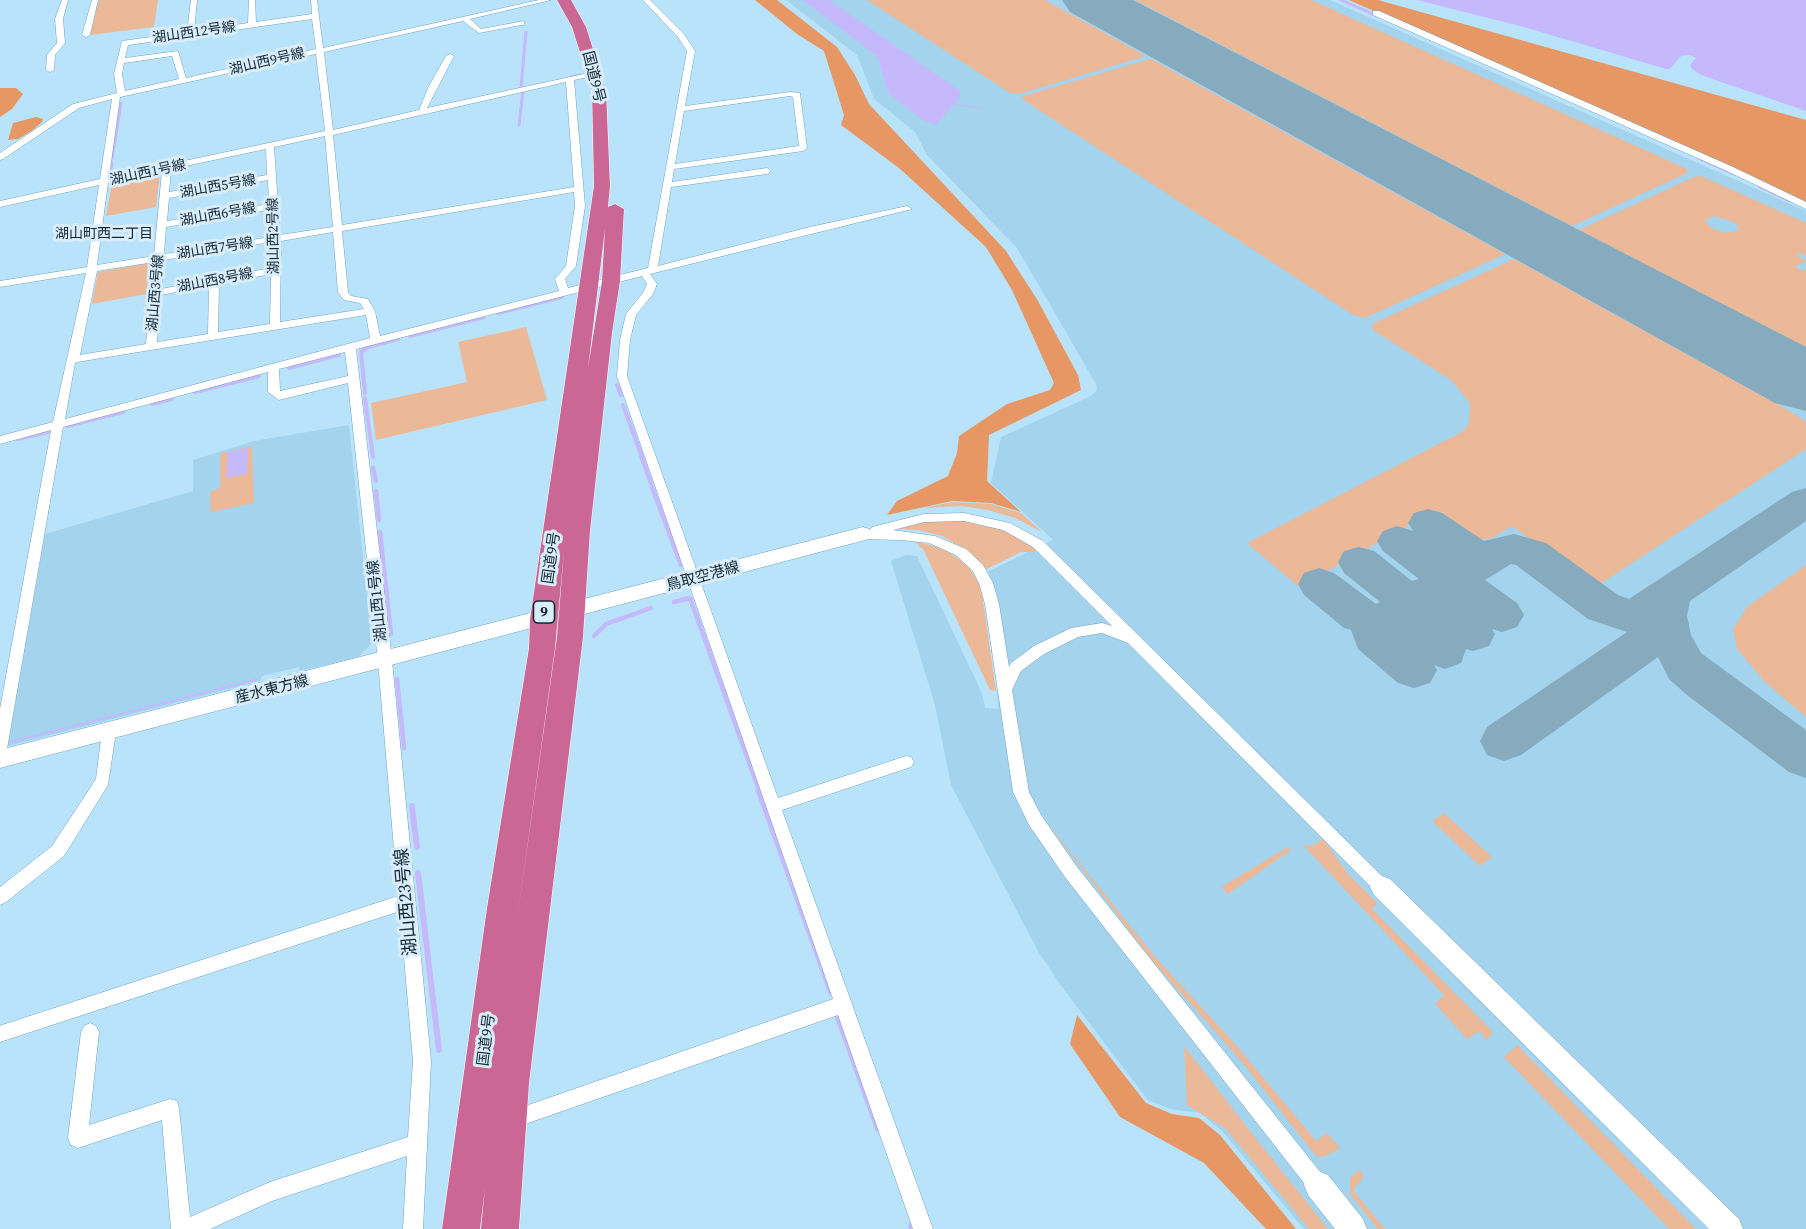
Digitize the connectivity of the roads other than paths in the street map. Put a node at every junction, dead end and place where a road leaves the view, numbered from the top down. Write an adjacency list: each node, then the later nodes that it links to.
1 (65, 0): 20 (street)
2 (95, 0): 16 (street)
3 (194, 0): 15 (street)
4 (252, 0): 14 (street)
5 (314, 0): 11 (street)
6 (548, 0): 12 (street, 湖山西9号線)
7 (564, 0): 21 (highway, 国道9号 / 9)
8 (579, 0): 51 (highway, 国道9号 / 9)
9 (646, 0): 25 (street)
10 (1376, 13): 41 (street)
11 (315, 16): 14 (street, 湖山西12号線); 17 (street)
12 (464, 18): 13 (street); 17 (street, 湖山西9号線)
13 (521, 22)
14 (252, 25): 15 (street, 湖山西12号線)
15 (190, 34): 19 (street, 湖山西12号線)
16 (86, 35)
17 (320, 50): 23 (street, 湖山西9号線); 27 (street)
18 (450, 56): 26 (street)
19 (121, 61): 23 (street); 24 (street)
20 (50, 70)
21 (596, 73): 22 (street, 湖山西1号線); 33 (highway, 国道9号 / 9)
22 (570, 79): 26 (street, 湖山西1号線); 33 (street)
23 (183, 81): 24 (street, 湖山西9号線)
24 (118, 95): 29 (street, 湖山西9号線); 35 (street)
25 (682, 109): 30 (street); 30 (street)
26 (424, 112): 27 (street, 湖山西1号線)
27 (329, 133): 28 (street, 湖山西1号線); 44 (street)
28 (270, 146): 31 (street, 湖山西1号線); 34 (street, 湖山西2号線)
29 (0, 158)
30 (672, 167): 36 (street)
31 (167, 168): 35 (street, 湖山西1号線); 38 (street, 湖山西3号線)
32 (767, 171): 36 (street)
33 (590, 176): 37 (street); 51 (highway, 国道9号 / 9)
34 (272, 177): 38 (street, 湖山西5号線); 40 (street, 湖山西2号線)
35 (104, 182): 39 (street); 47 (street, 湖山西1号線)
36 (668, 185): 49 (street)
37 (578, 189): 44 (street, 湖山西7号線); 53 (street)
38 (164, 196): 43 (street, 湖山西3号線)
39 (0, 204)
40 (274, 206): 43 (street, 湖山西6号線); 45 (street, 湖山西2号線)
41 (1806, 206)
42 (907, 209): 49 (street)
43 (162, 225): 46 (street, 湖山西3号線)
44 (337, 229): 45 (street, 湖山西7号線); 55 (street)
45 (276, 239): 46 (street, 湖山西7号線); 48 (street, 湖山西2号線)
46 (159, 258): 47 (street, 湖山西7号線); 54 (street, 湖山西3号線)
47 (92, 269): 52 (street, 湖山西7号線); 61 (street, 湖山西1号線)
48 (275, 270): 50 (street, 湖山西8号線); 56 (street, 湖山西2号線)
49 (649, 272): 51 (street); 67 (street)
50 (214, 282): 54 (street, 湖山西8号線); 57 (street)
51 (600, 283): 53 (street); 68 (highway, 国道9号 / 9); 70 (highway, 国道9号 / 9)
52 (0, 284)
53 (564, 292): 58 (street)
54 (155, 293): 59 (street, 湖山西3号線)
55 (370, 311): 56 (street); 58 (street)
56 (275, 326): 57 (street)
57 (213, 335): 59 (street)
58 (376, 340): 60 (street)
59 (151, 346): 61 (street)
60 (350, 347): 62 (street); 63 (street, 湖山西1号線)
61 (74, 358): 64 (street, 湖山西1号線)
62 (273, 368): 63 (street); 64 (street)
63 (353, 378): 73 (street, 湖山西1号線)
64 (58, 425): 65 (street); 76 (street, 湖山西1号線)
65 (0, 440)
66 (863, 534): 67 (street, 鳥取空港線); 69 (street); 74 (street)
67 (692, 581): 68 (street, 鳥取空港線); 79 (street)
68 (570, 612): 70 (street, 鳥取空港線); 86 (highway, 国道9号 / 9)
69 (1110, 613): 71 (street); 72 (street)
70 (543, 619): 73 (street, 産水東方線); 92 (highway, 国道9号 / 9)
71 (1076, 632): 72 (street); 74 (street)
72 (1141, 645): 80 (street)
73 (385, 661): 75 (street, 産水東方線); 82 (street, 湖山西23号線)
74 (1004, 692): 88 (street)
75 (109, 731): 77 (street, 産水東方線); 81 (street)
76 (0, 749)
77 (0, 759)
78 (906, 762): 79 (street)
79 (772, 807): 83 (street)
80 (1382, 887): 96 (street)
81 (0, 897)
82 (406, 901): 85 (street); 87 (street, 湖山西23号線)
83 (842, 1005): 86 (street); 94 (street)
84 (90, 1032): 89 (street)
85 (2, 1034)
86 (511, 1120): 93 (highway, 国道9号 / 9)
87 (418, 1143): 90 (street); 91 (street, 湖山西23号線)
88 (1318, 1185): 95 (street)
89 (181, 1229)
90 (187, 1229)
91 (413, 1229)
92 (461, 1229)
93 (500, 1229)
94 (923, 1229)
95 (1353, 1229)
96 (1729, 1229)

